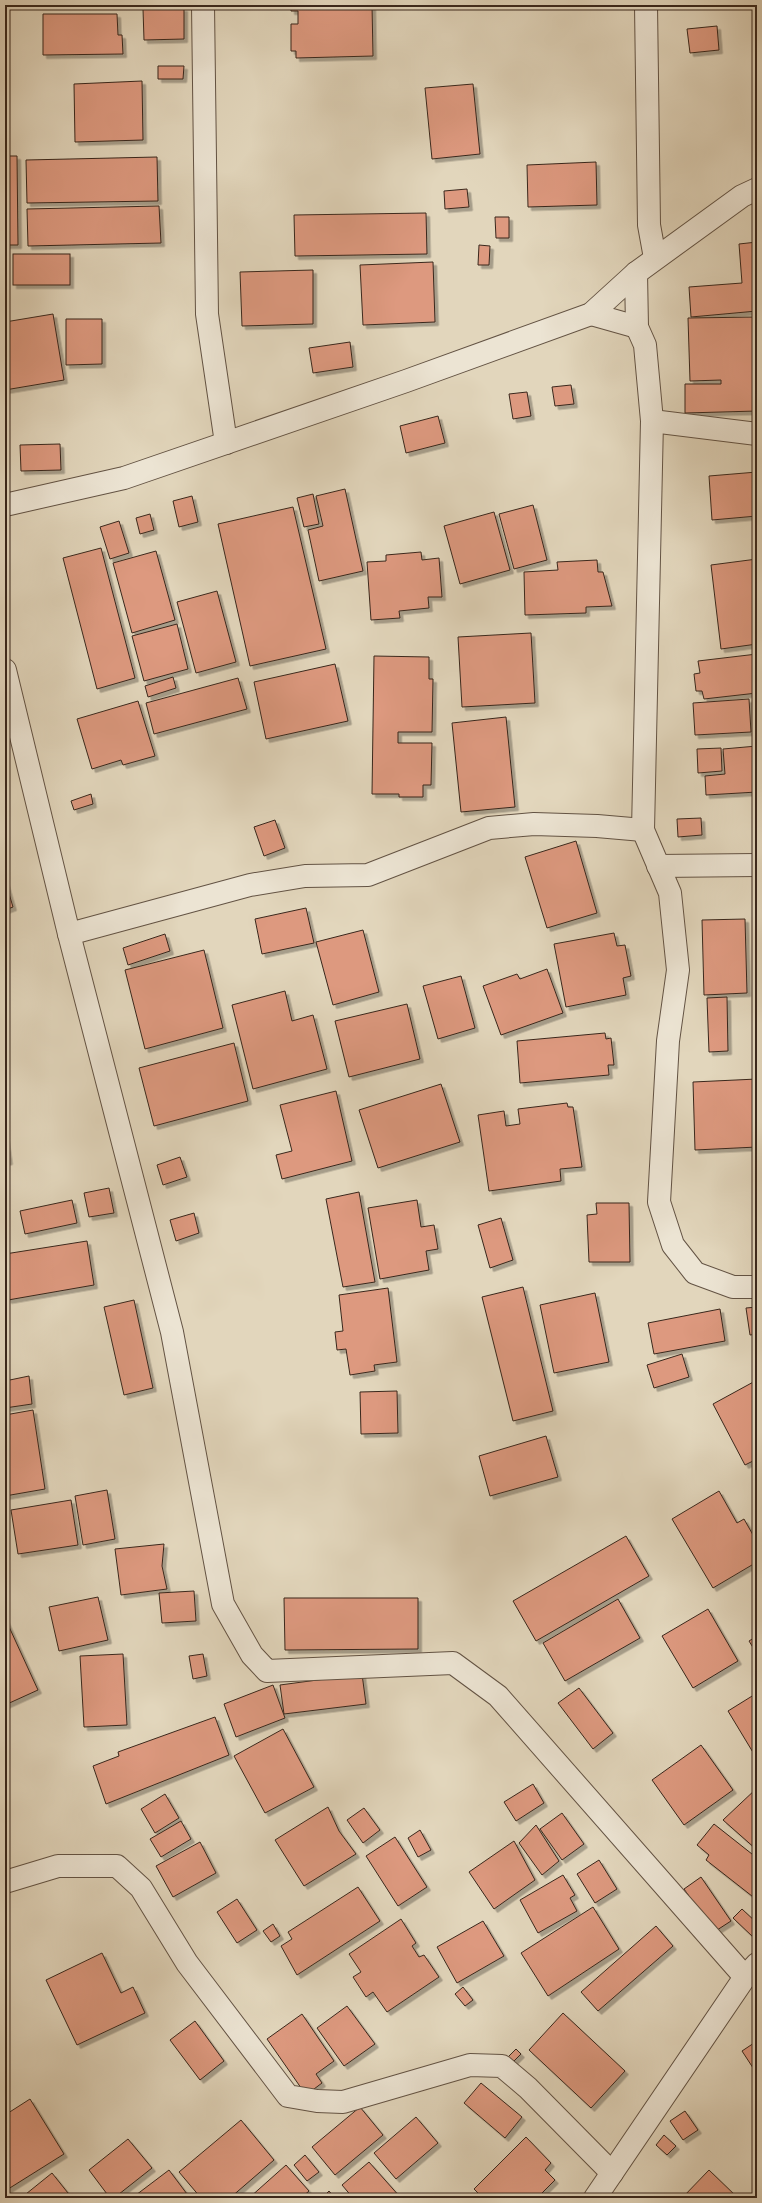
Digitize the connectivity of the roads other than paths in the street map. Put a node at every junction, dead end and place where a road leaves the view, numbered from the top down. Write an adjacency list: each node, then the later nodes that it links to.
1 (203, 5): 10 (street)
2 (646, 5): 4 (street)
3 (757, 189): 4 (street)
4 (655, 258): 5 (street)
5 (636, 272): 6 (street); 7 (street)
6 (591, 314): 7 (street); 10 (street)
7 (637, 327): 8 (street)
8 (652, 421): 9 (street); 13 (street)
9 (757, 434)
10 (226, 443): 11 (street)
11 (5, 505)
12 (5, 670): 16 (street)
13 (643, 830): 15 (street); 16 (street)
14 (757, 865): 15 (street)
15 (658, 866): 17 (street)
16 (69, 934): 19 (street)
17 (757, 1287)
18 (5, 1882): 20 (street)
19 (751, 1970): 20 (street)
20 (612, 2172): 21 (street)
21 (595, 2198)

